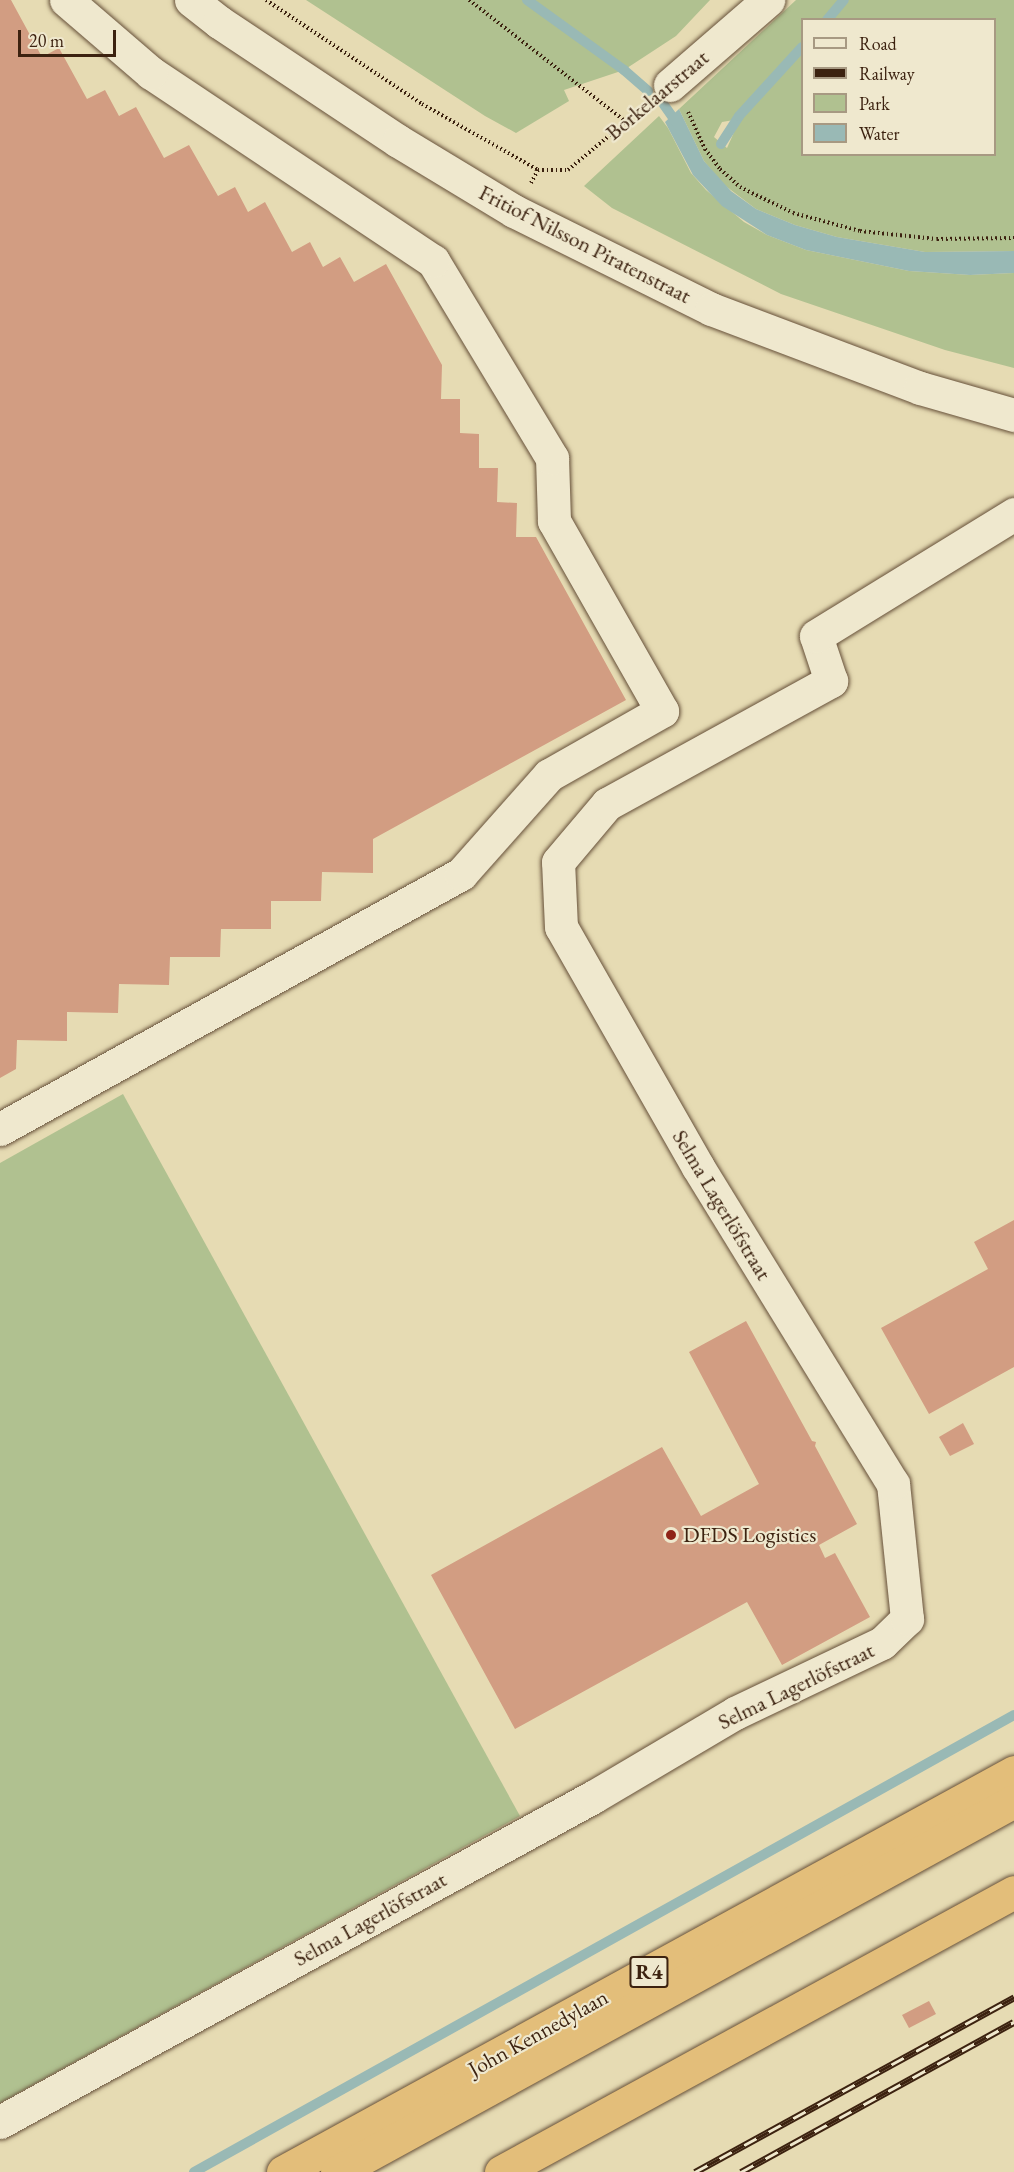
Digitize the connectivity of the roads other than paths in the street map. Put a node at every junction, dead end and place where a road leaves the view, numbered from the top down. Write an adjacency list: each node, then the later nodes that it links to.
1 (66, 0): 7 (street)
2 (191, 0): 5 (street, Fritiof Nilsson Piratenstraat)
3 (768, 0): 4 (street, Borkelaarstraat)
4 (670, 85)
5 (1014, 415)
6 (1014, 514): 11 (street, Selma Lagerlöfstraat)
7 (0, 1129)
8 (1014, 1772): 12 (highway, John Kennedylaan / R4)
9 (1014, 1801): 13 (highway, John Kennedylaan / R4)
10 (1014, 1892): 14 (highway)
11 (0, 2122)
12 (283, 2172)
13 (337, 2172)
14 (501, 2172)

